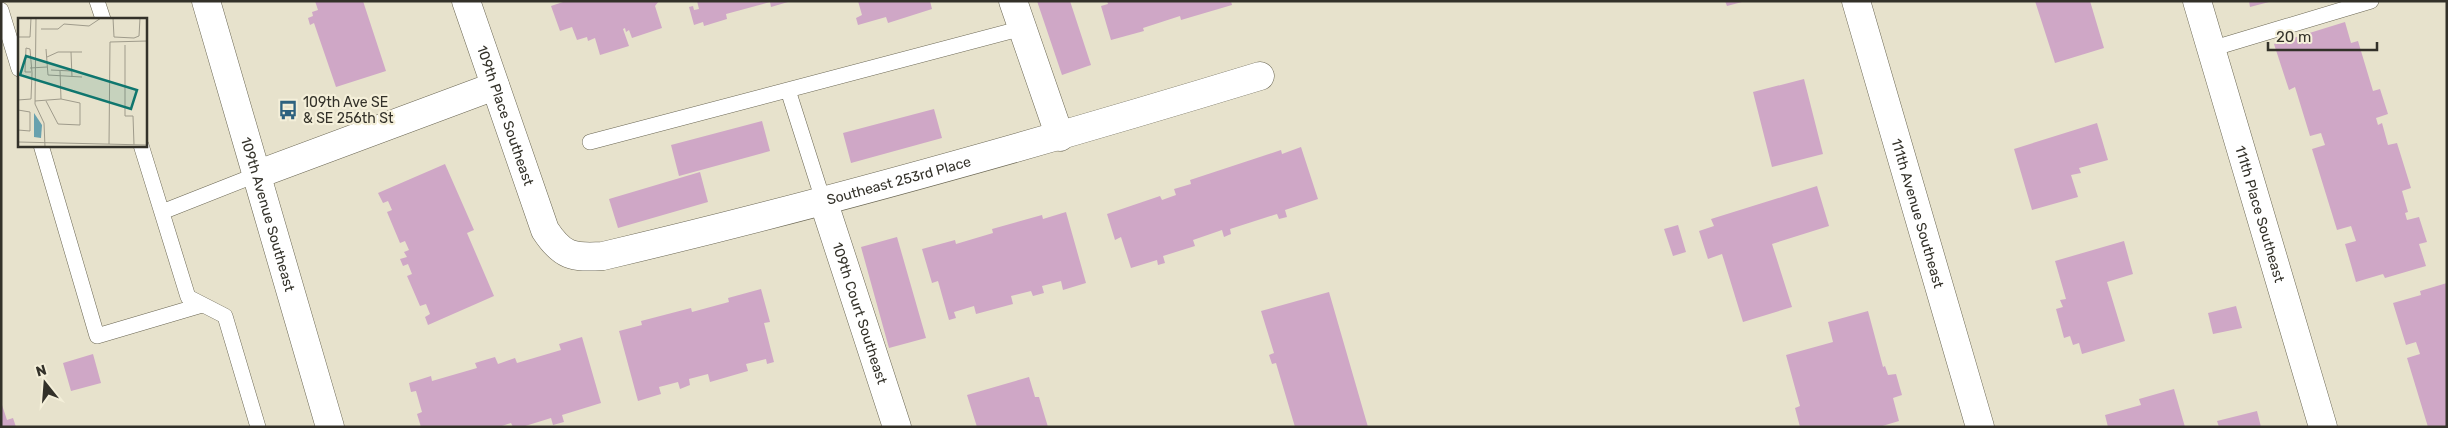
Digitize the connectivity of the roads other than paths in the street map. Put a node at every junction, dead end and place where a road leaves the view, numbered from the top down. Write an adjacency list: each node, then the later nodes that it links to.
1 (98, 1): 9 (lane)
2 (206, 1): 20 (street, 109th Avenue Southeast)
3 (466, 1): 14 (street, 109th Place Southeast)
4 (1013, 1): 10 (street)
5 (1856, 1): 28 (street, 111th Avenue Southeast)
6 (2197, 1): 11 (street, 111th Place Southeast)
7 (2371, 1): 11 (lane)
8 (1, 10): 12 (lane)
9 (103, 18)
10 (1022, 28): 15 (lane); 16 (street)
11 (2211, 50): 29 (street, 111th Place Southeast)
12 (18, 66)
13 (1260, 76): 16 (street, Southeast 253rd Place)
14 (495, 86): 20 (street); 23 (street, 109th Place Southeast)
15 (788, 90): 17 (lane); 21 (lane)
16 (1060, 137): 21 (street, Southeast 253rd Place)
17 (590, 142)
18 (42, 146): 24 (lane)
19 (141, 146): 22 (lane)
20 (256, 176): 22 (lane); 26 (street, 109th Avenue Southeast)
21 (823, 200): 23 (street, Southeast 253rd Place); 27 (street, 109th Court Southeast)
22 (162, 212): 24 (lane)
23 (545, 230)
24 (202, 305): 25 (lane)
25 (258, 427)
26 (330, 427)
27 (897, 427)
28 (1980, 427)
29 (2323, 427)

